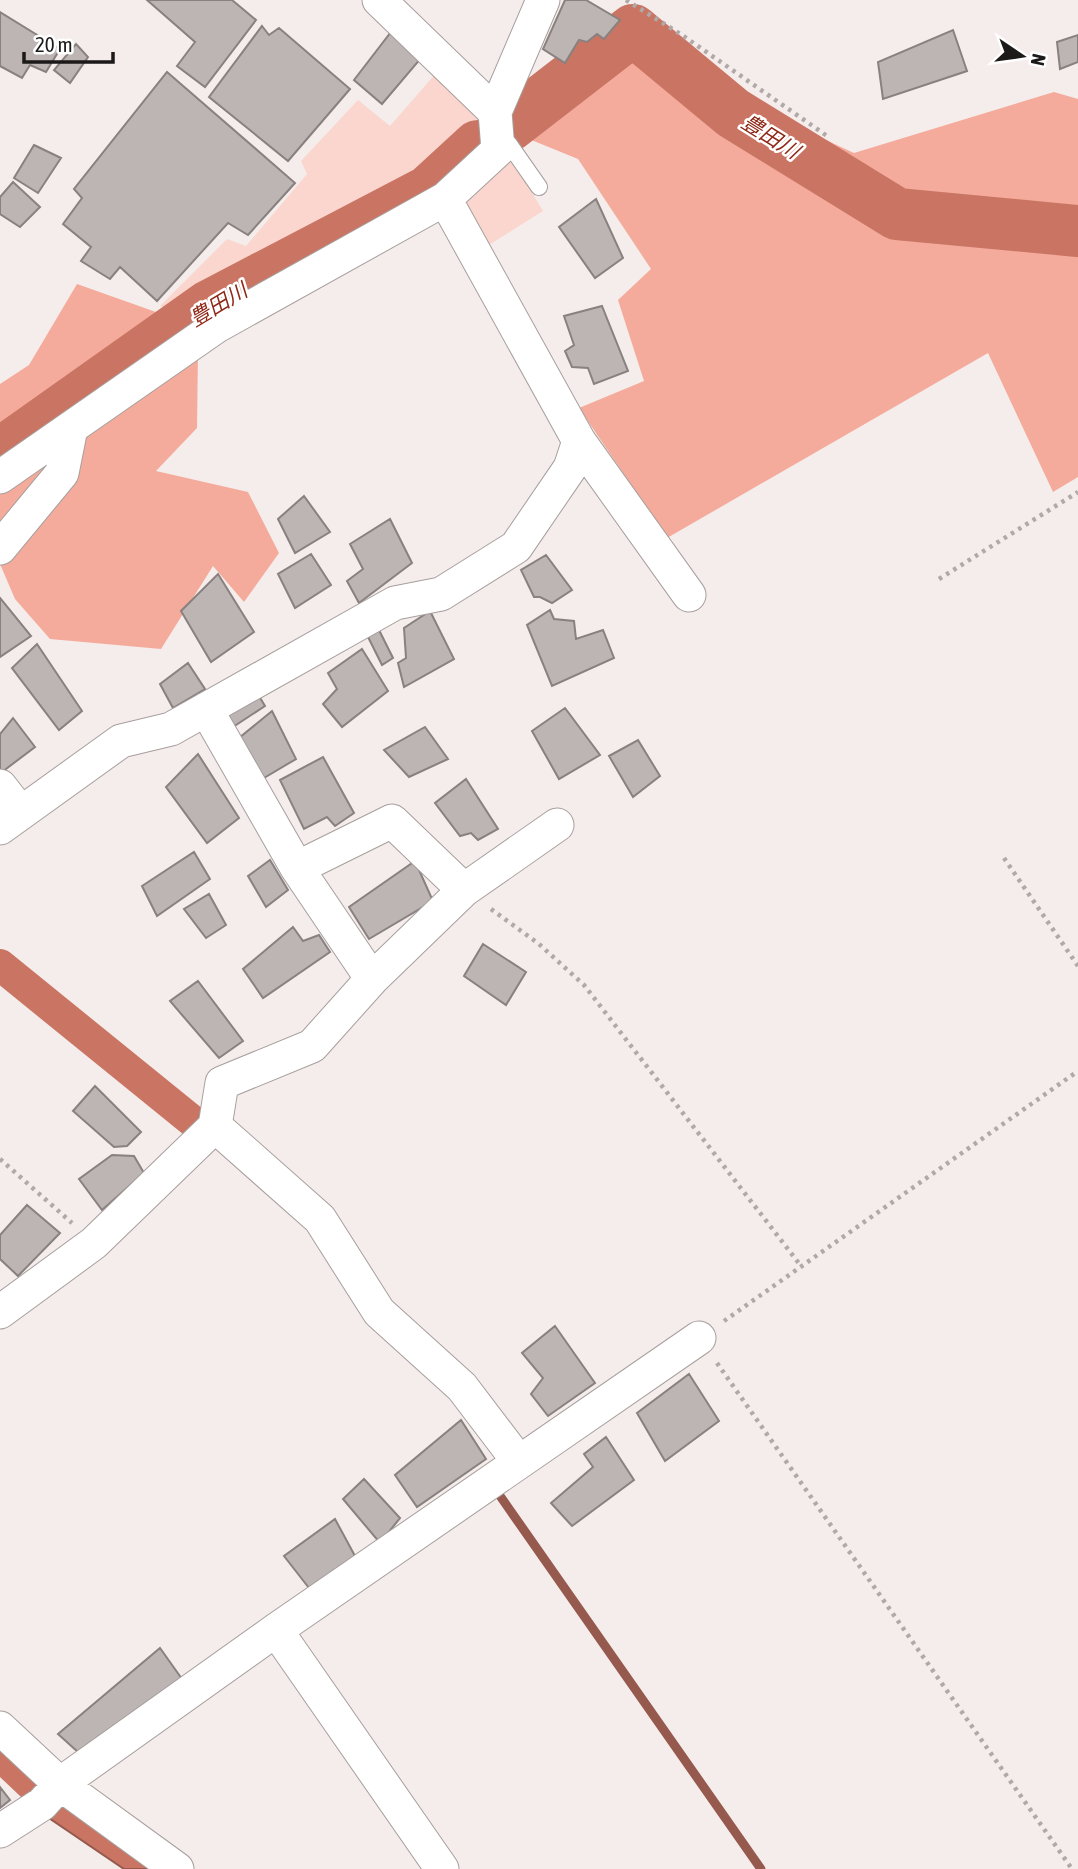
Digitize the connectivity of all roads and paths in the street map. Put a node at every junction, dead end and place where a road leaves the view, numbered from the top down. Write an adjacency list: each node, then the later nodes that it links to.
1 (379, 0): 4 (street)
2 (543, 0): 4 (street)
3 (626, 0): 5 (path)
4 (496, 128): 6 (lane); 7 (street)
5 (830, 138)
6 (539, 187)
7 (444, 199): 8 (street); 9 (street)
8 (71, 428): 10 (street); 12 (street)
9 (579, 441): 14 (street); 15 (street)
10 (0, 477)
11 (1078, 492): 13 (path)
12 (0, 548)
13 (939, 579)
14 (689, 595)
15 (206, 709): 17 (street); 20 (street)
16 (0, 786): 17 (street)
17 (11, 820)
18 (557, 825): 21 (street)
19 (1004, 858): 22 (path)
20 (297, 868): 21 (street); 23 (street)
21 (464, 890): 23 (street); 28 (path)
22 (1078, 966)
23 (372, 979): 25 (street)
24 (1078, 1072): 28 (path)
25 (215, 1126): 27 (street); 31 (street)
26 (0, 1159): 27 (path)
27 (94, 1243): 29 (street)
28 (802, 1266): 30 (path)
29 (0, 1312)
30 (699, 1338): 31 (street); 38 (path)
31 (519, 1462): 32 (street)
32 (276, 1630): 34 (street); 37 (street)
33 (0, 1728): 34 (street)
34 (60, 1784): 35 (street); 36 (street)
35 (0, 1831)
36 (177, 1869)
37 (442, 1869)
38 (1072, 1869)

